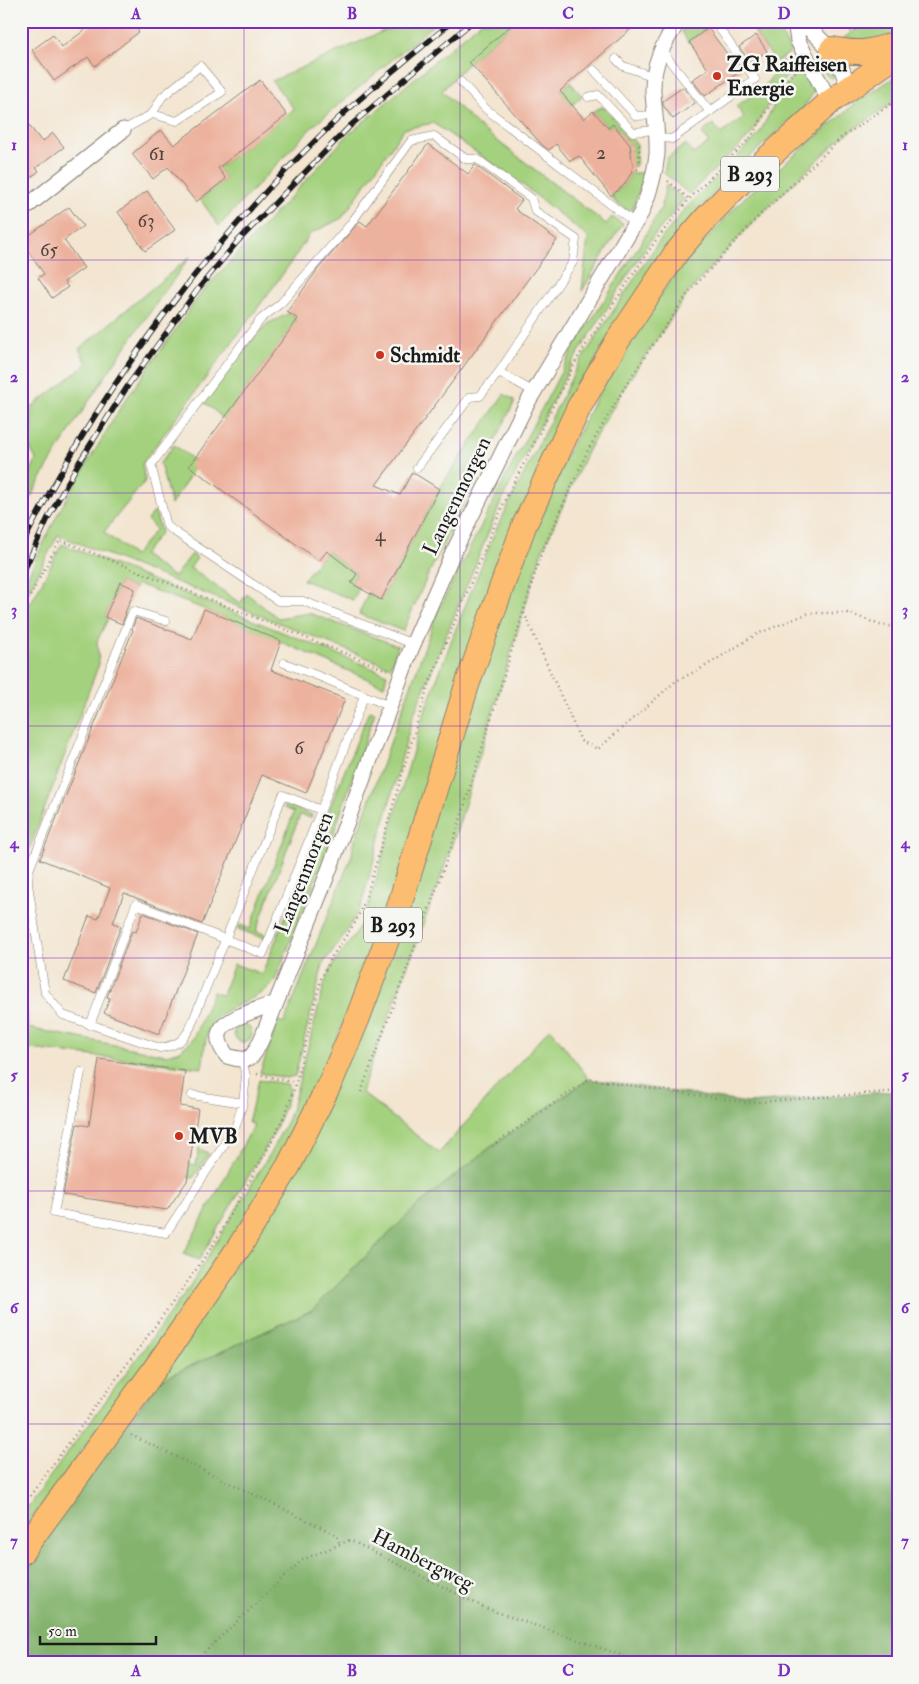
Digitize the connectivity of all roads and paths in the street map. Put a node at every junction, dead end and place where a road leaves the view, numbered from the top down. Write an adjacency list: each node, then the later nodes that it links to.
1 (679, 21): 8 (street, Langenmorgen)
2 (714, 21): 14 (lane)
3 (795, 21): 11 (street)
4 (801, 21): 6 (street)
5 (868, 21): 6 (path)
6 (838, 43): 7 (main road); 16 (street)
7 (898, 43)
8 (662, 51): 13 (street, Langenmorgen); 19 (lane)
9 (898, 54): 16 (main road, B 293)
10 (616, 60): 13 (lane)
11 (806, 65): 14 (path); 16 (street); 28 (path)
12 (594, 70): 21 (lane)
13 (655, 77): 21 (street, Langenmorgen)
14 (755, 79): 19 (lane)
15 (462, 82): 30 (lane)
16 (839, 95): 58 (main road, B 293)
17 (588, 97): 23 (lane)
18 (898, 99): 35 (path)
19 (710, 112): 24 (lane)
20 (152, 114): 20 (lane); 22 (lane)
21 (655, 123): 23 (lane); 24 (lane); 25 (street, Langenmorgen)
22 (124, 130): 29 (street)
23 (640, 132): 26 (path)
24 (672, 139): 25 (lane)
25 (657, 152): 27 (street, Langenmorgen)
26 (638, 170)
27 (655, 170): 28 (path); 30 (street, Langenmorgen)
28 (690, 199): 49 (path)
29 (21, 211)
30 (635, 224): 32 (street, Langenmorgen)
31 (499, 372): 32 (lane); 33 (lane); 38 (lane)
32 (534, 392): 38 (street, Langenmorgen)
33 (417, 468)
34 (21, 608): 40 (path)
35 (524, 612): 37 (path); 51 (path)
36 (166, 621): 46 (lane)
37 (898, 627)
38 (413, 644): 40 (street, Langenmorgen)
39 (284, 663): 41 (lane)
40 (401, 675): 42 (street, Langenmorgen)
41 (364, 696): 42 (lane); 43 (lane)
42 (389, 706): 45 (street, Langenmorgen)
43 (321, 810): 44 (lane); 44 (lane)
44 (226, 940): 46 (lane); 46 (lane)
45 (276, 1003): 47 (street, Langenmorgen); 47 (street)
46 (90, 1025)
47 (245, 1060): 49 (path); 53 (lane)
48 (81, 1072): 53 (lane)
49 (296, 1083): 56 (path)
50 (898, 1091): 54 (path)
51 (361, 1092)
52 (192, 1095): 53 (lane)
53 (243, 1103)
54 (492, 1146)
55 (136, 1437): 57 (path)
56 (21, 1508)
57 (340, 1544): 59 (path, Hambergweg); 60 (path, Hambergweg)
58 (21, 1553)
59 (193, 1663)
60 (644, 1663)

